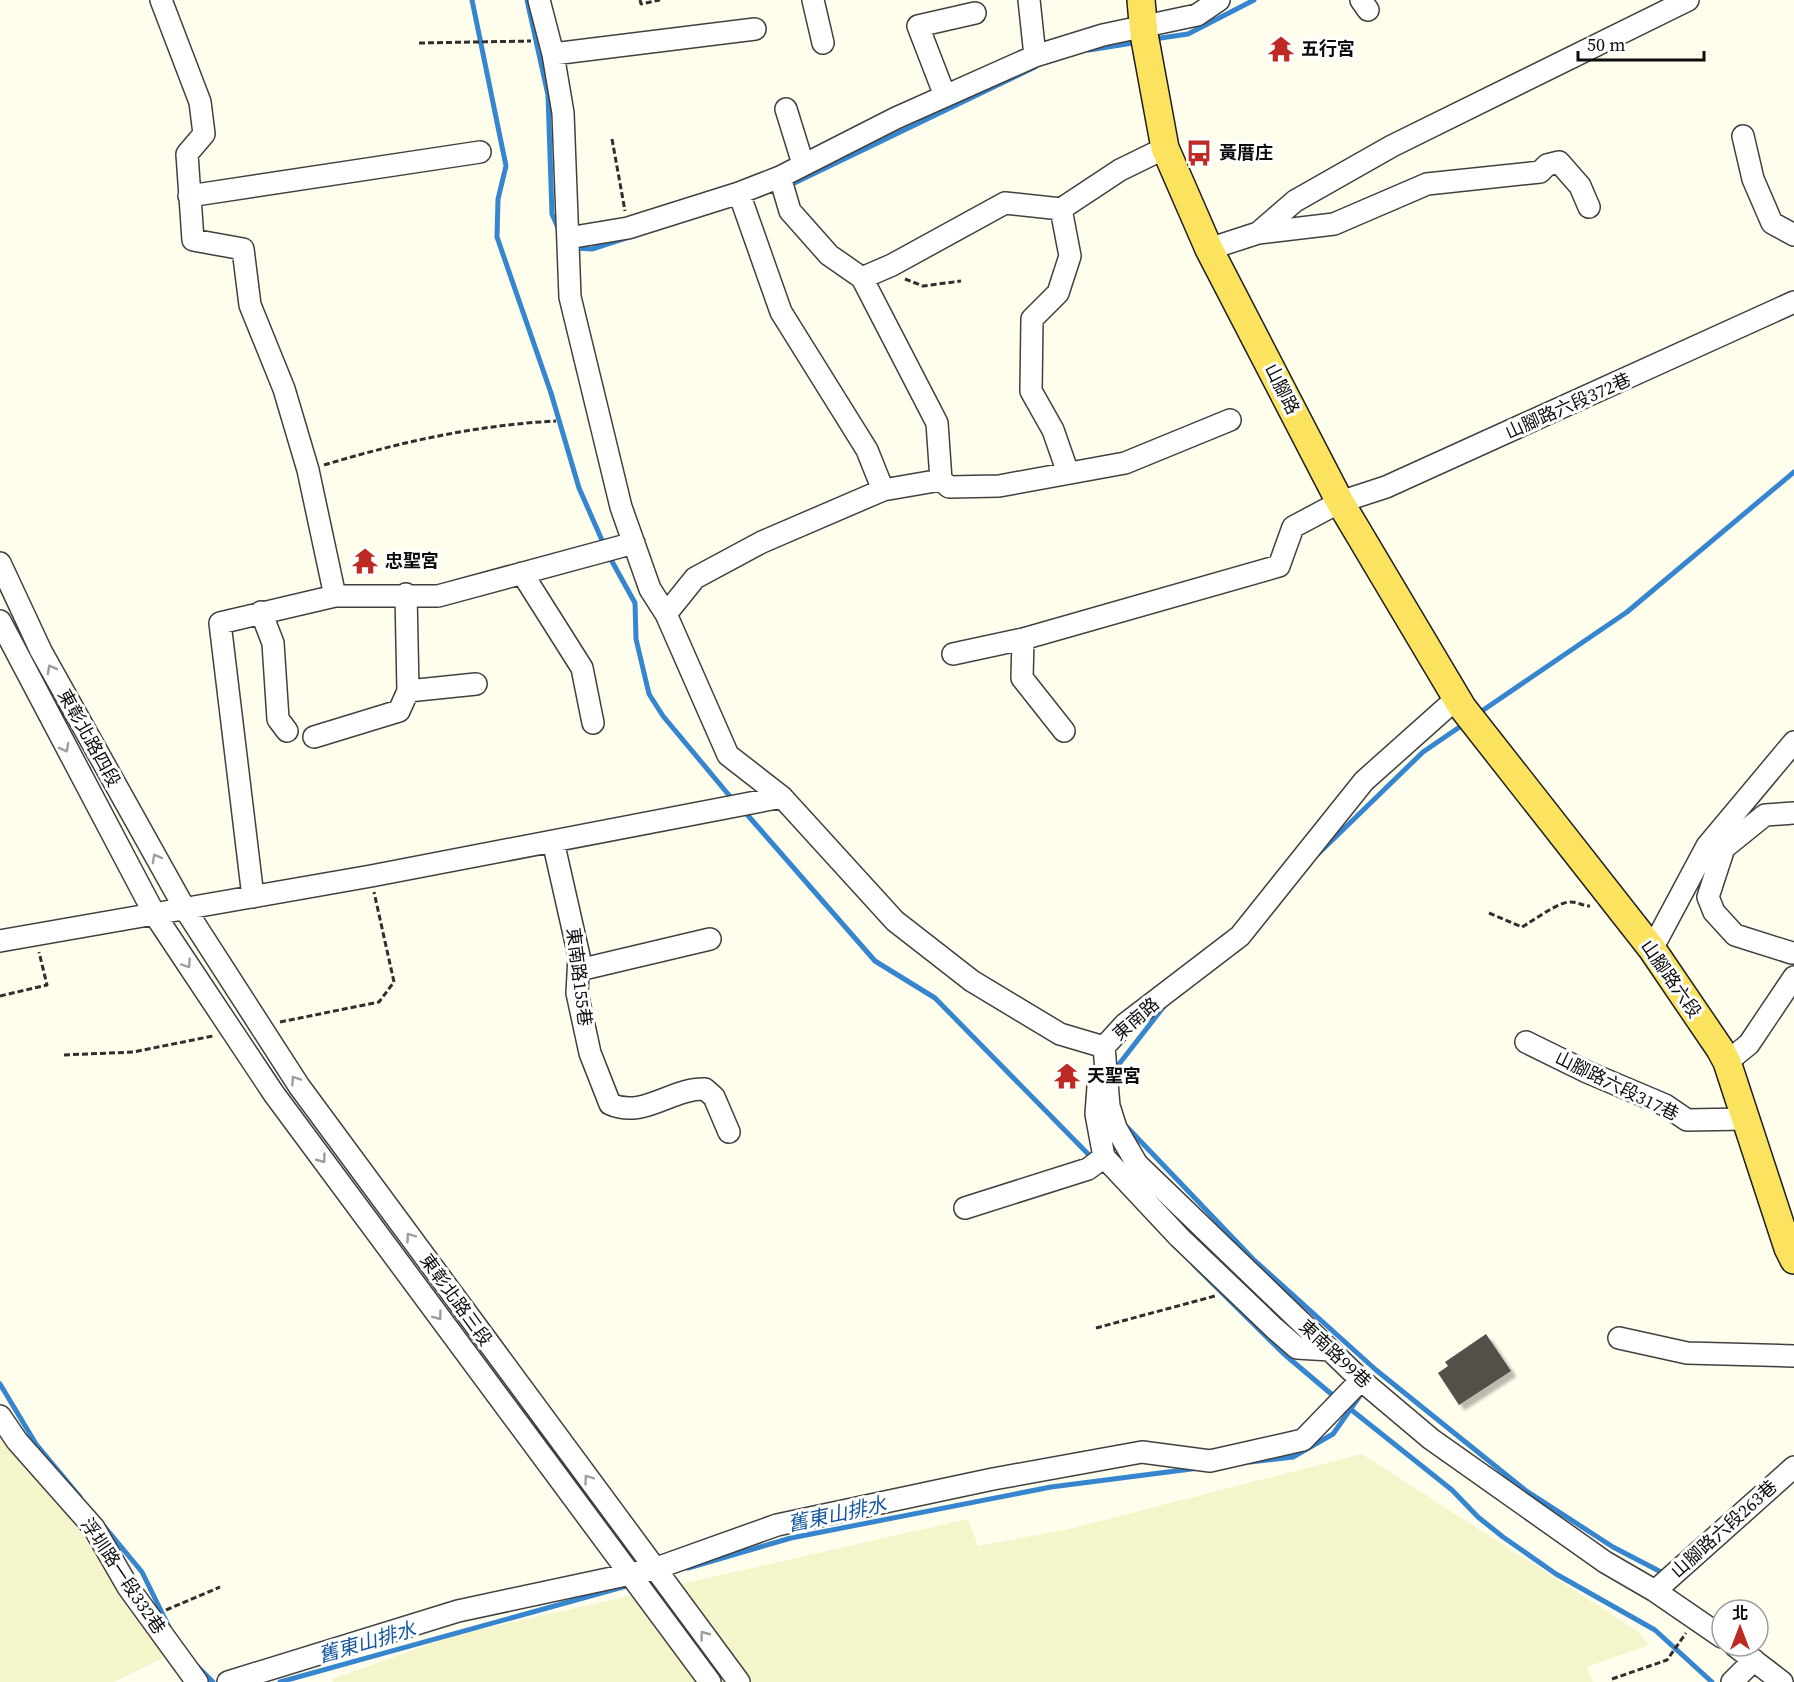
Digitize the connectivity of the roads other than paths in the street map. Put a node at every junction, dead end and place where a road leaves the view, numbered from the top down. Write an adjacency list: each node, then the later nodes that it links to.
1 (160, 0): 22 (street)
2 (539, 0): 12 (street, 東南路)
3 (813, 0): 11 (street)
4 (1029, 0): 13 (street)
5 (1141, 0): 10 (main road, 山腳路)
6 (1220, 0): 10 (street)
7 (1688, 0): 25 (street)
8 (975, 13): 14 (street)
9 (755, 28): 12 (street)
10 (1144, 38): 13 (street); 17 (main road, 山腳路)
11 (823, 43)
12 (551, 47): 27 (street, 東南路)
13 (1035, 56): 14 (street)
14 (945, 96): 19 (street)
15 (786, 109): 19 (street)
16 (1743, 136): 26 (street)
17 (1165, 148): 24 (street); 28 (main road, 山腳路)
18 (480, 152): 22 (street)
19 (803, 164): 20 (street)
20 (780, 177): 21 (street); 29 (street)
21 (739, 193): 27 (street); 34 (street)
22 (189, 196): 40 (street)
23 (1589, 207): 25 (street)
24 (1061, 209): 29 (street); 32 (street)
25 (1258, 232): 28 (street)
26 (1794, 235)
27 (568, 246): 36 (street, 東南路)
28 (1209, 249): 35 (main road, 山腳路)
29 (862, 278): 33 (street)
30 (1794, 302): 35 (street, 山腳路六段372巷)
31 (1230, 420): 32 (street)
32 (1068, 473): 33 (street)
33 (941, 480): 34 (street)
34 (883, 490): 42 (street)
35 (1340, 502): 44 (street, 山腳路六段372巷); 48 (main road, 山腳路)
36 (634, 543): 38 (street); 42 (street, 東南路)
37 (0, 563): 59 (street, 東彰北路四段, one-way to 37)
38 (522, 573): 39 (street); 49 (street)
39 (405, 594): 40 (street); 47 (street)
40 (335, 596): 41 (street)
41 (261, 612): 50 (street); 58 (street)
42 (666, 614): 55 (street, 東南路)
43 (0, 621): 60 (street, 東彰北路四段, one-way to 60)
44 (1023, 639): 45 (street); 51 (street)
45 (953, 654)
46 (476, 684): 47 (street)
47 (408, 691): 53 (street)
48 (1460, 702): 52 (main road, 山腳路); 68 (street, 東南路)
49 (593, 723)
50 (286, 731)
51 (1064, 731)
52 (1482, 734): 63 (main road, 山腳路六段)
53 (314, 737)
54 (1794, 742): 63 (street)
55 (782, 797): 57 (street); 68 (street, 東南路)
56 (1794, 813): 64 (street)
57 (553, 841): 58 (street); 65 (street, 東南路155巷)
58 (253, 897): 59 (street)
59 (185, 909): 60 (street); 81 (street, 東彰北路三段, one-way to 59)
60 (155, 915): 62 (street); 82 (street, 東彰北路三段, one-way to 82)
61 (710, 939): 65 (street)
62 (0, 941)
63 (1652, 949): 69 (main road, 山腳路六段)
64 (1793, 951)
65 (579, 970): 71 (street, 東南路155巷)
66 (1794, 977): 69 (street)
67 (1526, 1042): 70 (street, 山腳路六段317巷)
68 (1104, 1047): 72 (street); 76 (street, 東南路99巷)
69 (1727, 1062): 70 (main road, 山腳路六段)
70 (1746, 1119): 74 (main road, 山腳路六段)
71 (729, 1132)
72 (1104, 1157): 73 (street); 76 (street)
73 (965, 1208)
74 (1794, 1260)
75 (1619, 1338): 77 (street)
76 (1330, 1350): 78 (street, 東南路99巷)
77 (1794, 1356)
78 (1361, 1380): 81 (street); 83 (street, 東南路99巷)
79 (0, 1416): 87 (street, 浮圳路一段332巷)
80 (1794, 1467): 83 (street, 山腳路六段263巷)
81 (654, 1569): 82 (street); 90 (street, 東彰北路三段, one-way to 81)
82 (630, 1575): 88 (street); 89 (street, 東彰北路三段)
83 (1654, 1591): 84 (street, 東南路99巷)
84 (1710, 1628)
85 (1751, 1658): 86 (street)
86 (1754, 1660): 91 (street); 92 (street)
87 (197, 1682)
88 (228, 1682)
89 (710, 1682)
90 (739, 1682)
91 (1732, 1682)
92 (1782, 1682)

